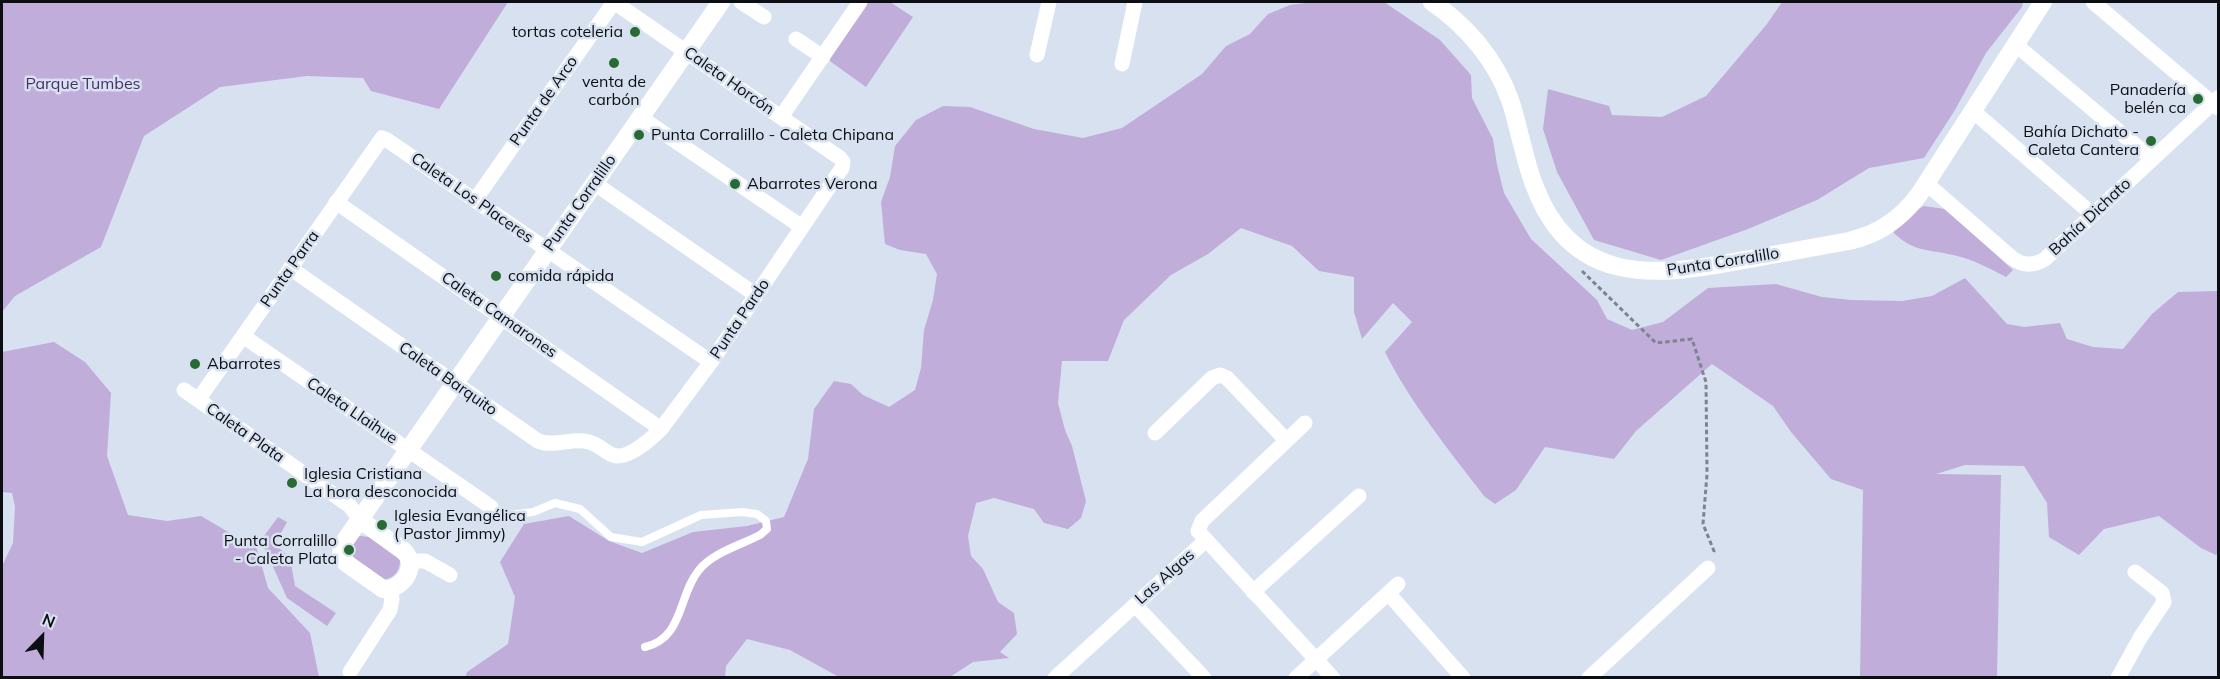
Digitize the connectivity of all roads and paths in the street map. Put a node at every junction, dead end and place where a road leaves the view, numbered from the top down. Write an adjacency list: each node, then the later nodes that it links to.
1 (614, 2): 13 (street, Caleta Horcón); 26 (street, Punta de Arco)
2 (721, 2): 13 (street, Punta Corralillo)
3 (741, 2): 10 (street)
4 (860, 2): 15 (street)
5 (1049, 2): 14 (street)
6 (1135, 2): 16 (street)
7 (1432, 2): 30 (street, Punta Corralillo)
8 (2043, 2): 12 (street, Punta Corralillo)
9 (2093, 2): 17 (street)
10 (764, 17)
11 (796, 39): 15 (street)
12 (2016, 45): 18 (street, Punta Corralillo); 22 (street)
13 (686, 51): 19 (street, Punta Corralillo); 20 (street, Caleta Horcón)
14 (1037, 55)
15 (823, 57): 20 (street)
16 (1122, 64)
17 (2217, 103): 22 (street, Bahía Dichato)
18 (1973, 111): 25 (street, Punta Corralillo); 28 (street)
19 (640, 117): 24 (street, Punta Corralillo); 29 (street)
20 (782, 117): 23 (street, Caleta Horcón)
21 (382, 138): 26 (street, Caleta Los Placeres); 27 (street, Punta Parra)
22 (2152, 159): 28 (street, Bahía Dichato)
23 (843, 162): 29 (street, Punta Pardo)
24 (594, 183): 31 (street, Punta Corralillo); 33 (street)
25 (1926, 183): 28 (street, Bahía Dichato); 30 (street, Punta Corralillo)
26 (475, 200): 31 (street, Caleta Los Placeres)
27 (336, 202): 32 (street, Punta Parra); 34 (street, Caleta Camarones)
28 (2092, 214)
29 (802, 227): 33 (street, Punta Pardo)
30 (1572, 243): 51 (path)
31 (547, 250): 34 (street, Punta Corralillo); 36 (street, Caleta Los Placeres)
32 (290, 268): 35 (street, Punta Parra); 37 (street, Caleta Barquito)
33 (756, 295): 36 (street, Punta Pardo)
34 (501, 317): 37 (street, Punta Corralillo); 41 (street, Caleta Camarones)
35 (243, 336): 39 (street, Punta Parra); 44 (street, Caleta Llaihue)
36 (711, 362): 41 (street, Punta Pardo)
37 (455, 383): 44 (street, Punta Corralillo); 45 (street, Caleta Barquito)
38 (184, 390): 39 (street, Caleta Plata)
39 (198, 400): 48 (street, Caleta Plata)
40 (1305, 423): 43 (street, Las Algas)
41 (661, 429): 45 (street, Punta Pardo)
42 (1155, 433): 43 (street)
43 (1286, 440): 49 (street, Las Algas)
44 (408, 449): 47 (street, Caleta Llaihue); 48 (street, Punta Corralillo)
45 (617, 456)
46 (1359, 496): 55 (street)
47 (491, 507): 57 (lane)
48 (360, 520): 50 (street, Caleta Plata); 54 (street, Punta Corralillo)
49 (1205, 541): 55 (street); 56 (street, Las Algas)
50 (410, 561): 53 (street, Caleta Plata); 54 (street)
51 (1708, 568): 65 (street)
52 (2135, 572): 66 (street)
53 (450, 575)
54 (389, 589): 59 (street)
55 (1253, 592): 58 (street)
56 (1135, 605): 60 (street, Las Algas); 61 (street)
57 (645, 648)
58 (1316, 659): 62 (street); 63 (street); 64 (street)
59 (351, 672)
60 (1066, 674)
61 (1204, 678)
62 (1296, 678)
63 (1333, 678)
64 (1463, 678)
65 (1589, 678)
66 (2118, 678)

